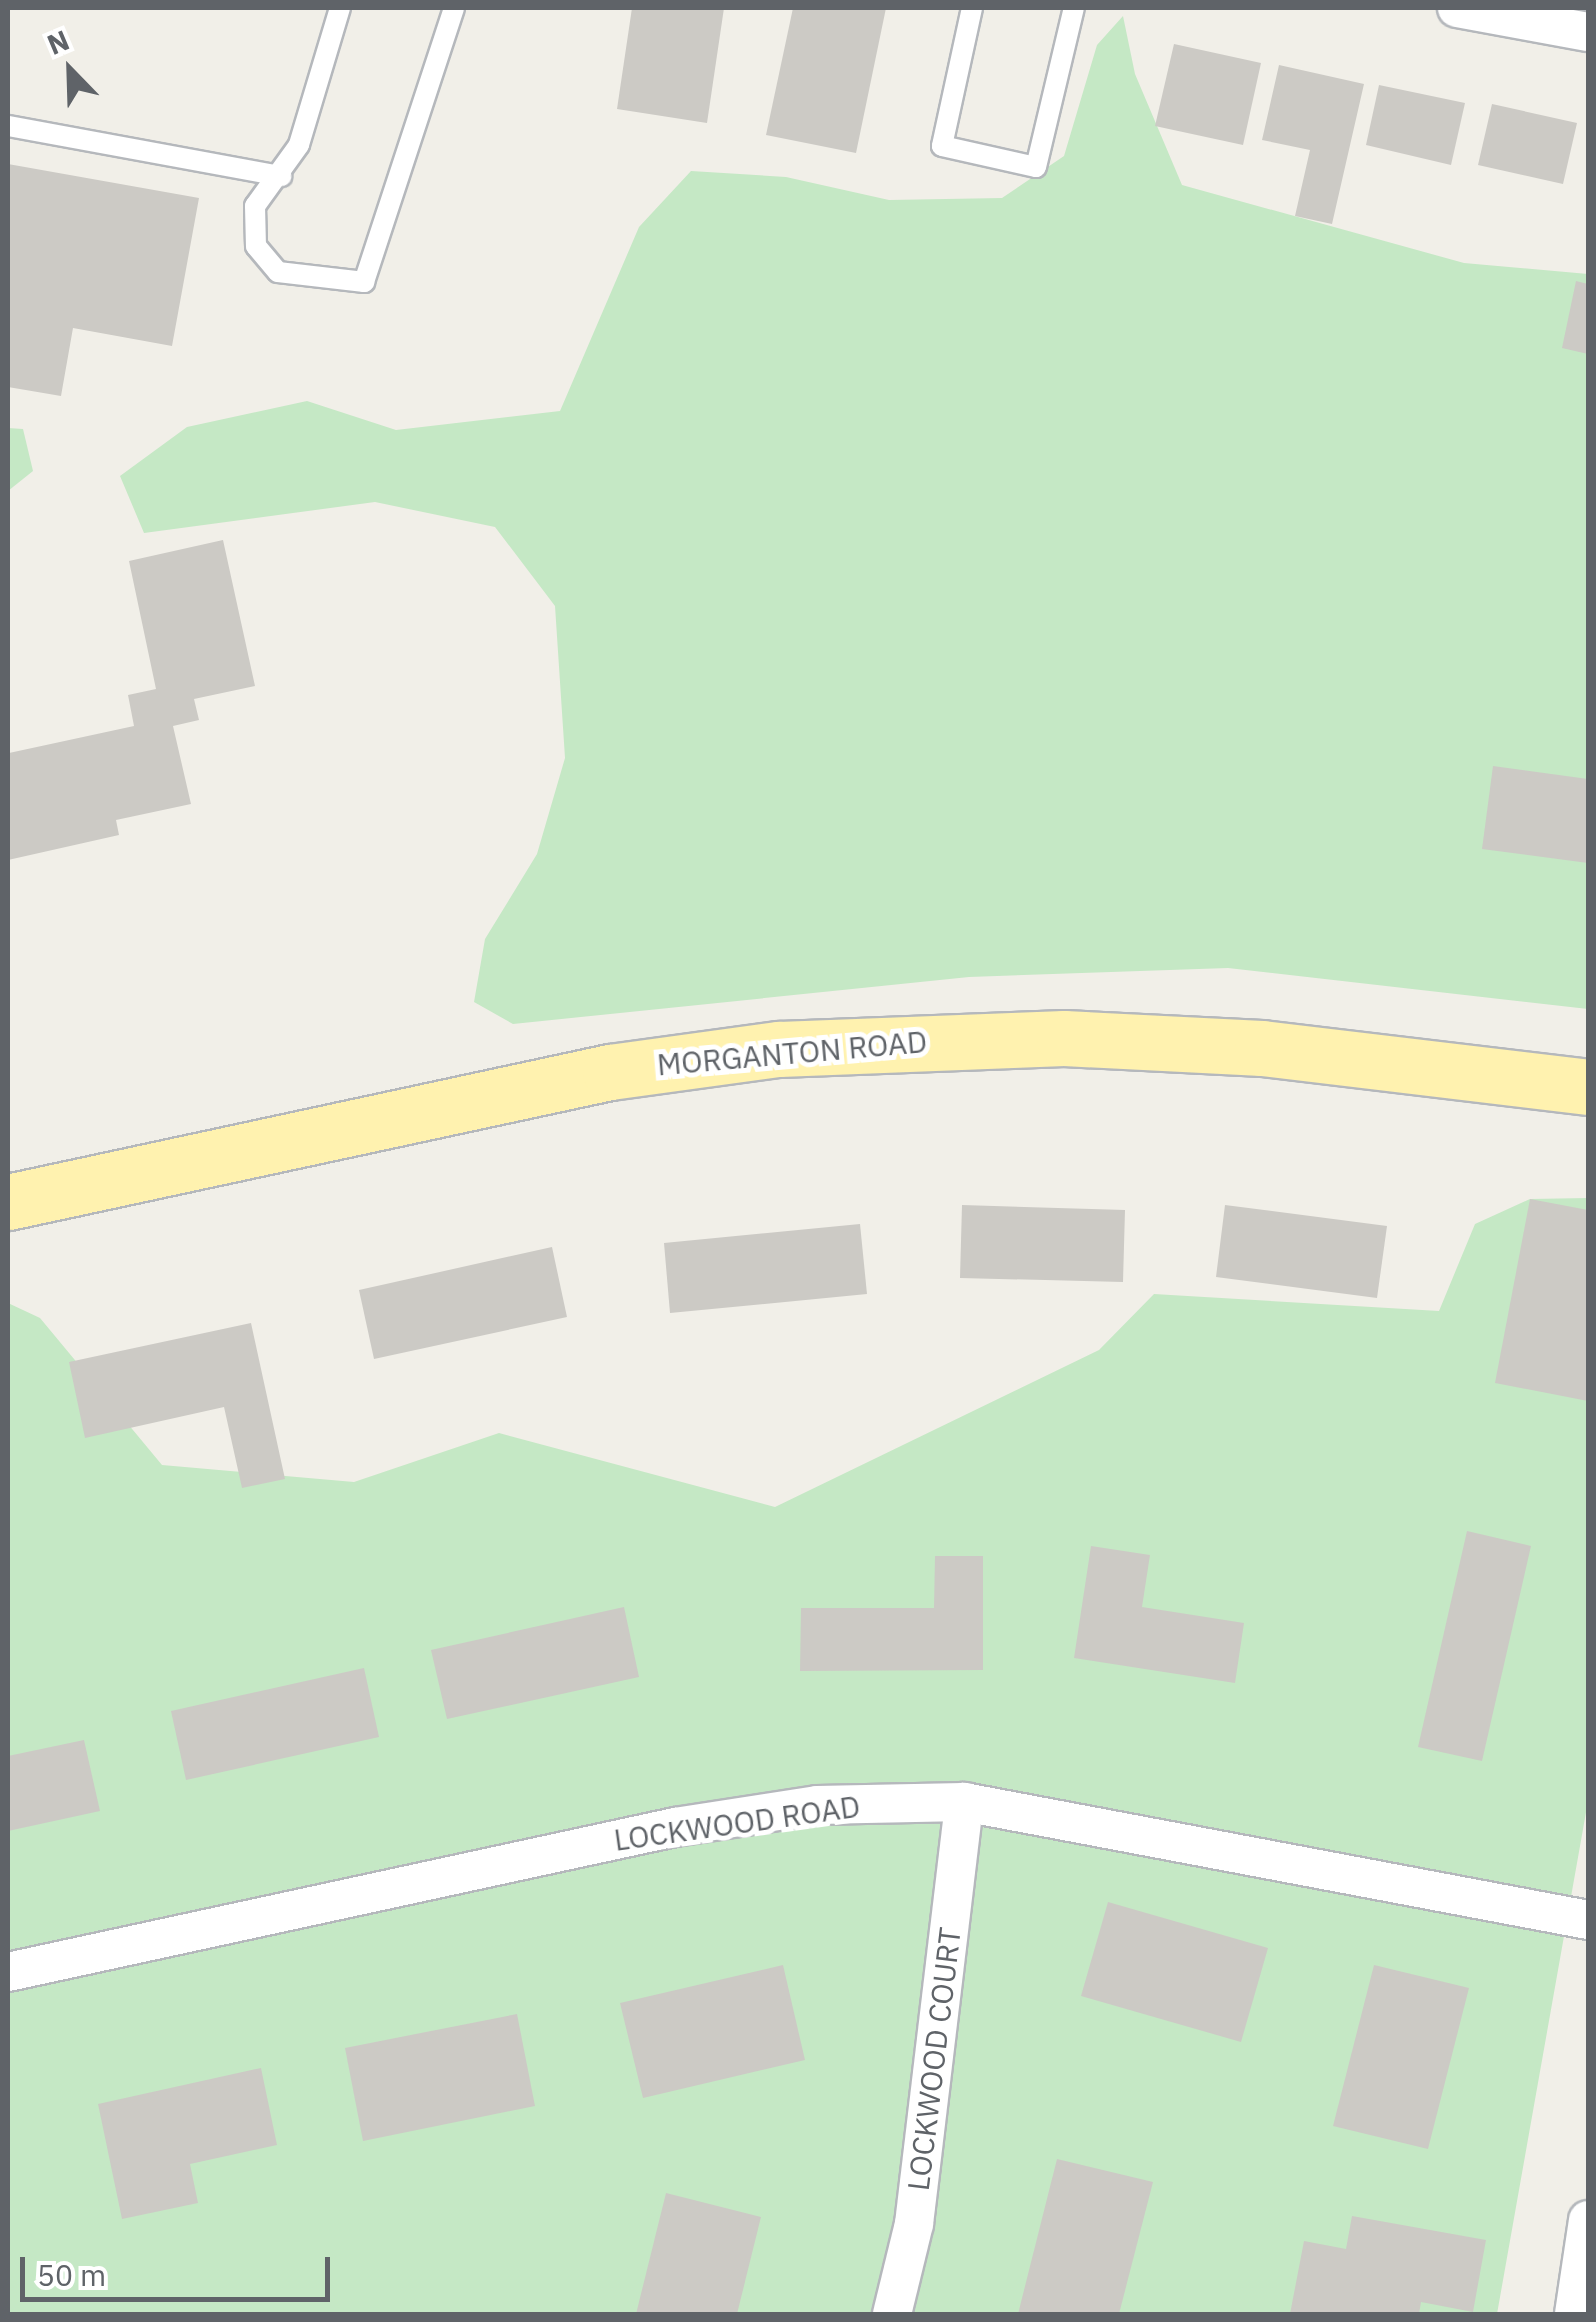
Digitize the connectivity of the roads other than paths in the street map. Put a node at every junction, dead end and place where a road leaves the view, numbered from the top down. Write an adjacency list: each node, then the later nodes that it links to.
1 (340, 8): 8 (lane)
2 (454, 8): 8 (lane)
3 (972, 8): 4 (lane)
4 (1074, 8)
5 (1457, 8): 6 (street)
6 (1588, 32)
7 (8, 126): 8 (lane)
8 (281, 176)
9 (1588, 1087): 10 (main road, MORGANTON ROAD)
10 (8, 1202)
11 (964, 1802): 12 (street, LOCKWOOD ROAD); 13 (street, LOCKWOOD ROAD); 15 (street, LOCKWOOD COURT)
12 (1588, 1920)
13 (8, 1972)
14 (1588, 2220): 16 (street)
15 (892, 2314)
16 (1574, 2314)

